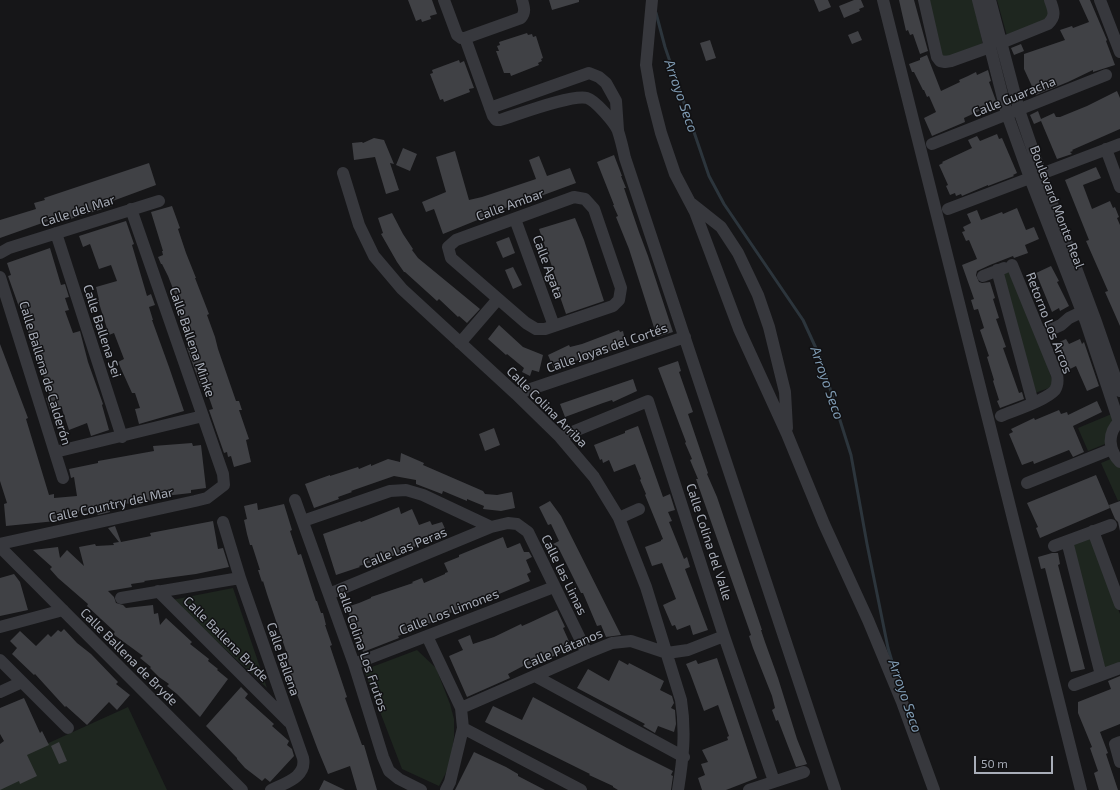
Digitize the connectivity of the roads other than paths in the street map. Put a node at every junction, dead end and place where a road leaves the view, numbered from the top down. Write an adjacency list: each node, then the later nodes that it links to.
1 (444, 0): 10 (street)
2 (522, 0): 10 (street)
3 (652, 0): 25 (street)
4 (883, 0): 109 (street)
5 (924, 0): 11 (street)
6 (978, 0): 11 (street, Boulevard Monte Real)
7 (990, 0): 11 (street, Boulevard Monte Real)
8 (1050, 0): 11 (street)
9 (1100, 0): 12 (street)
10 (465, 38): 14 (street)
11 (996, 45): 15 (street, Boulevard Monte Real); 16 (street, Boulevard Monte Real)
12 (1120, 52)
13 (1106, 75): 15 (street, Calle Guaracha)
14 (490, 108): 17 (street); 17 (street)
15 (1019, 110): 16 (street, Calle Guaracha); 22 (street, Boulevard Monte Real)
16 (1007, 114): 18 (street, Calle Guaracha); 22 (street, Boulevard Monte Real)
17 (618, 130): 39 (street)
18 (932, 144)
19 (1120, 144): 20 (street)
20 (1106, 150): 22 (street); 23 (street)
21 (343, 173): 40 (street, Calle Colina Arriba)
22 (1035, 176): 27 (street); 36 (street, Boulevard Monte Real)
23 (1120, 187)
24 (159, 200): 26 (street, Calle del Mar)
25 (689, 202): 49 (street); 49 (street)
26 (131, 209): 29 (street, Calle del Mar); 46 (street, Calle Ballena Minke)
27 (948, 209)
28 (515, 218): 35 (street, Calle Ambar); 37 (street, Calle Agata); 37 (street, Calle Ambar)
29 (56, 233): 30 (street, Calle del Mar); 50 (street, Calle Ballena Sei)
30 (2, 252)
31 (1012, 265): 32 (street, Retorno Los Arcos); 38 (street, Retorno Los Arcos); 41 (street, Retorno Los Arcos)
32 (998, 270): 33 (street, Retorno Los Arcos); 45 (street)
33 (983, 276)
34 (0, 277): 53 (street, Calle Ballena de Calderón)
35 (498, 299): 37 (street); 40 (street)
36 (1088, 315): 38 (street); 42 (street, Boulevard Monte Real); 48 (street, Boulevard Monte Real)
37 (554, 326)
38 (1041, 334): 45 (street, Retorno Los Arcos)
39 (685, 337): 44 (street, Calle Joyas del Cortés); 107 (street)
40 (460, 343): 44 (street, Calle Colina Arriba)
41 (1044, 365)
42 (1117, 375): 43 (street, Boulevard Monte Real)
43 (1120, 391)
44 (516, 394): 51 (street, Calle Colina Arriba)
45 (1033, 403): 47 (street, Retorno Los Arcos)
46 (202, 416): 50 (street); 57 (street, Calle Ballena Minke)
47 (1001, 416)
48 (1119, 421): 52 (street)
49 (787, 434): 108 (street)
50 (122, 437): 53 (street)
51 (560, 437): 60 (street, Calle Colina Arriba); 80 (street, Calle Colina del Valle)
52 (1112, 449): 54 (street); 56 (street)
53 (55, 452): 55 (street, Calle Ballena de Calderón)
54 (1120, 462)
55 (63, 478)
56 (1027, 483)
57 (224, 485): 67 (street, Calle Country del Mar)
58 (295, 500): 61 (street, Calle Colina Los Frutos)
59 (639, 509): 60 (street)
60 (619, 518): 82 (street, Calle Colina Arriba)
61 (303, 521): 64 (street); 74 (street, Calle Colina Los Frutos)
62 (223, 522): 70 (street, Calle Ballena)
63 (1111, 525): 65 (street)
64 (492, 527): 71 (street, Calle las Limas); 74 (street, Calle Las Peras)
65 (1092, 531): 66 (street); 72 (street)
66 (1067, 541): 68 (street); 86 (street)
67 (0, 544)
68 (1054, 546)
69 (0, 547): 77 (street, Calle Ballena de Bryde)
70 (240, 578): 73 (street); 92 (street, Calle Ballena)
71 (554, 587): 79 (street, Calle Los Limones); 81 (street, Calle las Limas)
72 (1117, 589): 76 (street)
73 (158, 591): 75 (street); 92 (street, Calle Ballena Bryde)
74 (329, 594): 84 (street, Calle Colina Los Frutos)
75 (121, 598)
76 (1120, 604)
77 (63, 610): 78 (street); 100 (street, Calle Ballena de Bryde)
78 (0, 627)
79 (427, 636): 84 (street, Calle Los Limones); 91 (street)
80 (724, 636): 82 (street, Calle Plátanos); 99 (street, Calle Colina del Valle)
81 (587, 653): 82 (street, Calle Plátanos); 87 (street, Calle Plátanos)
82 (667, 653): 96 (street, Calle Colina Arriba)
83 (0, 660): 88 (street)
84 (354, 664): 102 (street, Calle Colina Los Frutos)
85 (1120, 668): 86 (street)
86 (1101, 675): 89 (street)
87 (535, 676): 91 (street, Calle Plátanos); 96 (street)
88 (22, 682): 90 (street); 93 (street)
89 (1074, 685)
90 (0, 692)
91 (460, 708): 94 (street)
92 (291, 724): 101 (street, Calle Ballena)
93 (68, 728)
94 (463, 728): 103 (street); 104 (street)
95 (1118, 743): 97 (street)
96 (684, 757): 105 (street, Calle Colina Arriba)
97 (1120, 762)
98 (804, 772): 99 (street)
99 (774, 782): 106 (street)
100 (241, 789)
101 (271, 790)
102 (421, 790)
103 (446, 790)
104 (581, 790)
105 (678, 790)
106 (749, 790)
107 (835, 790)
108 (934, 790)
109 (1080, 790)

